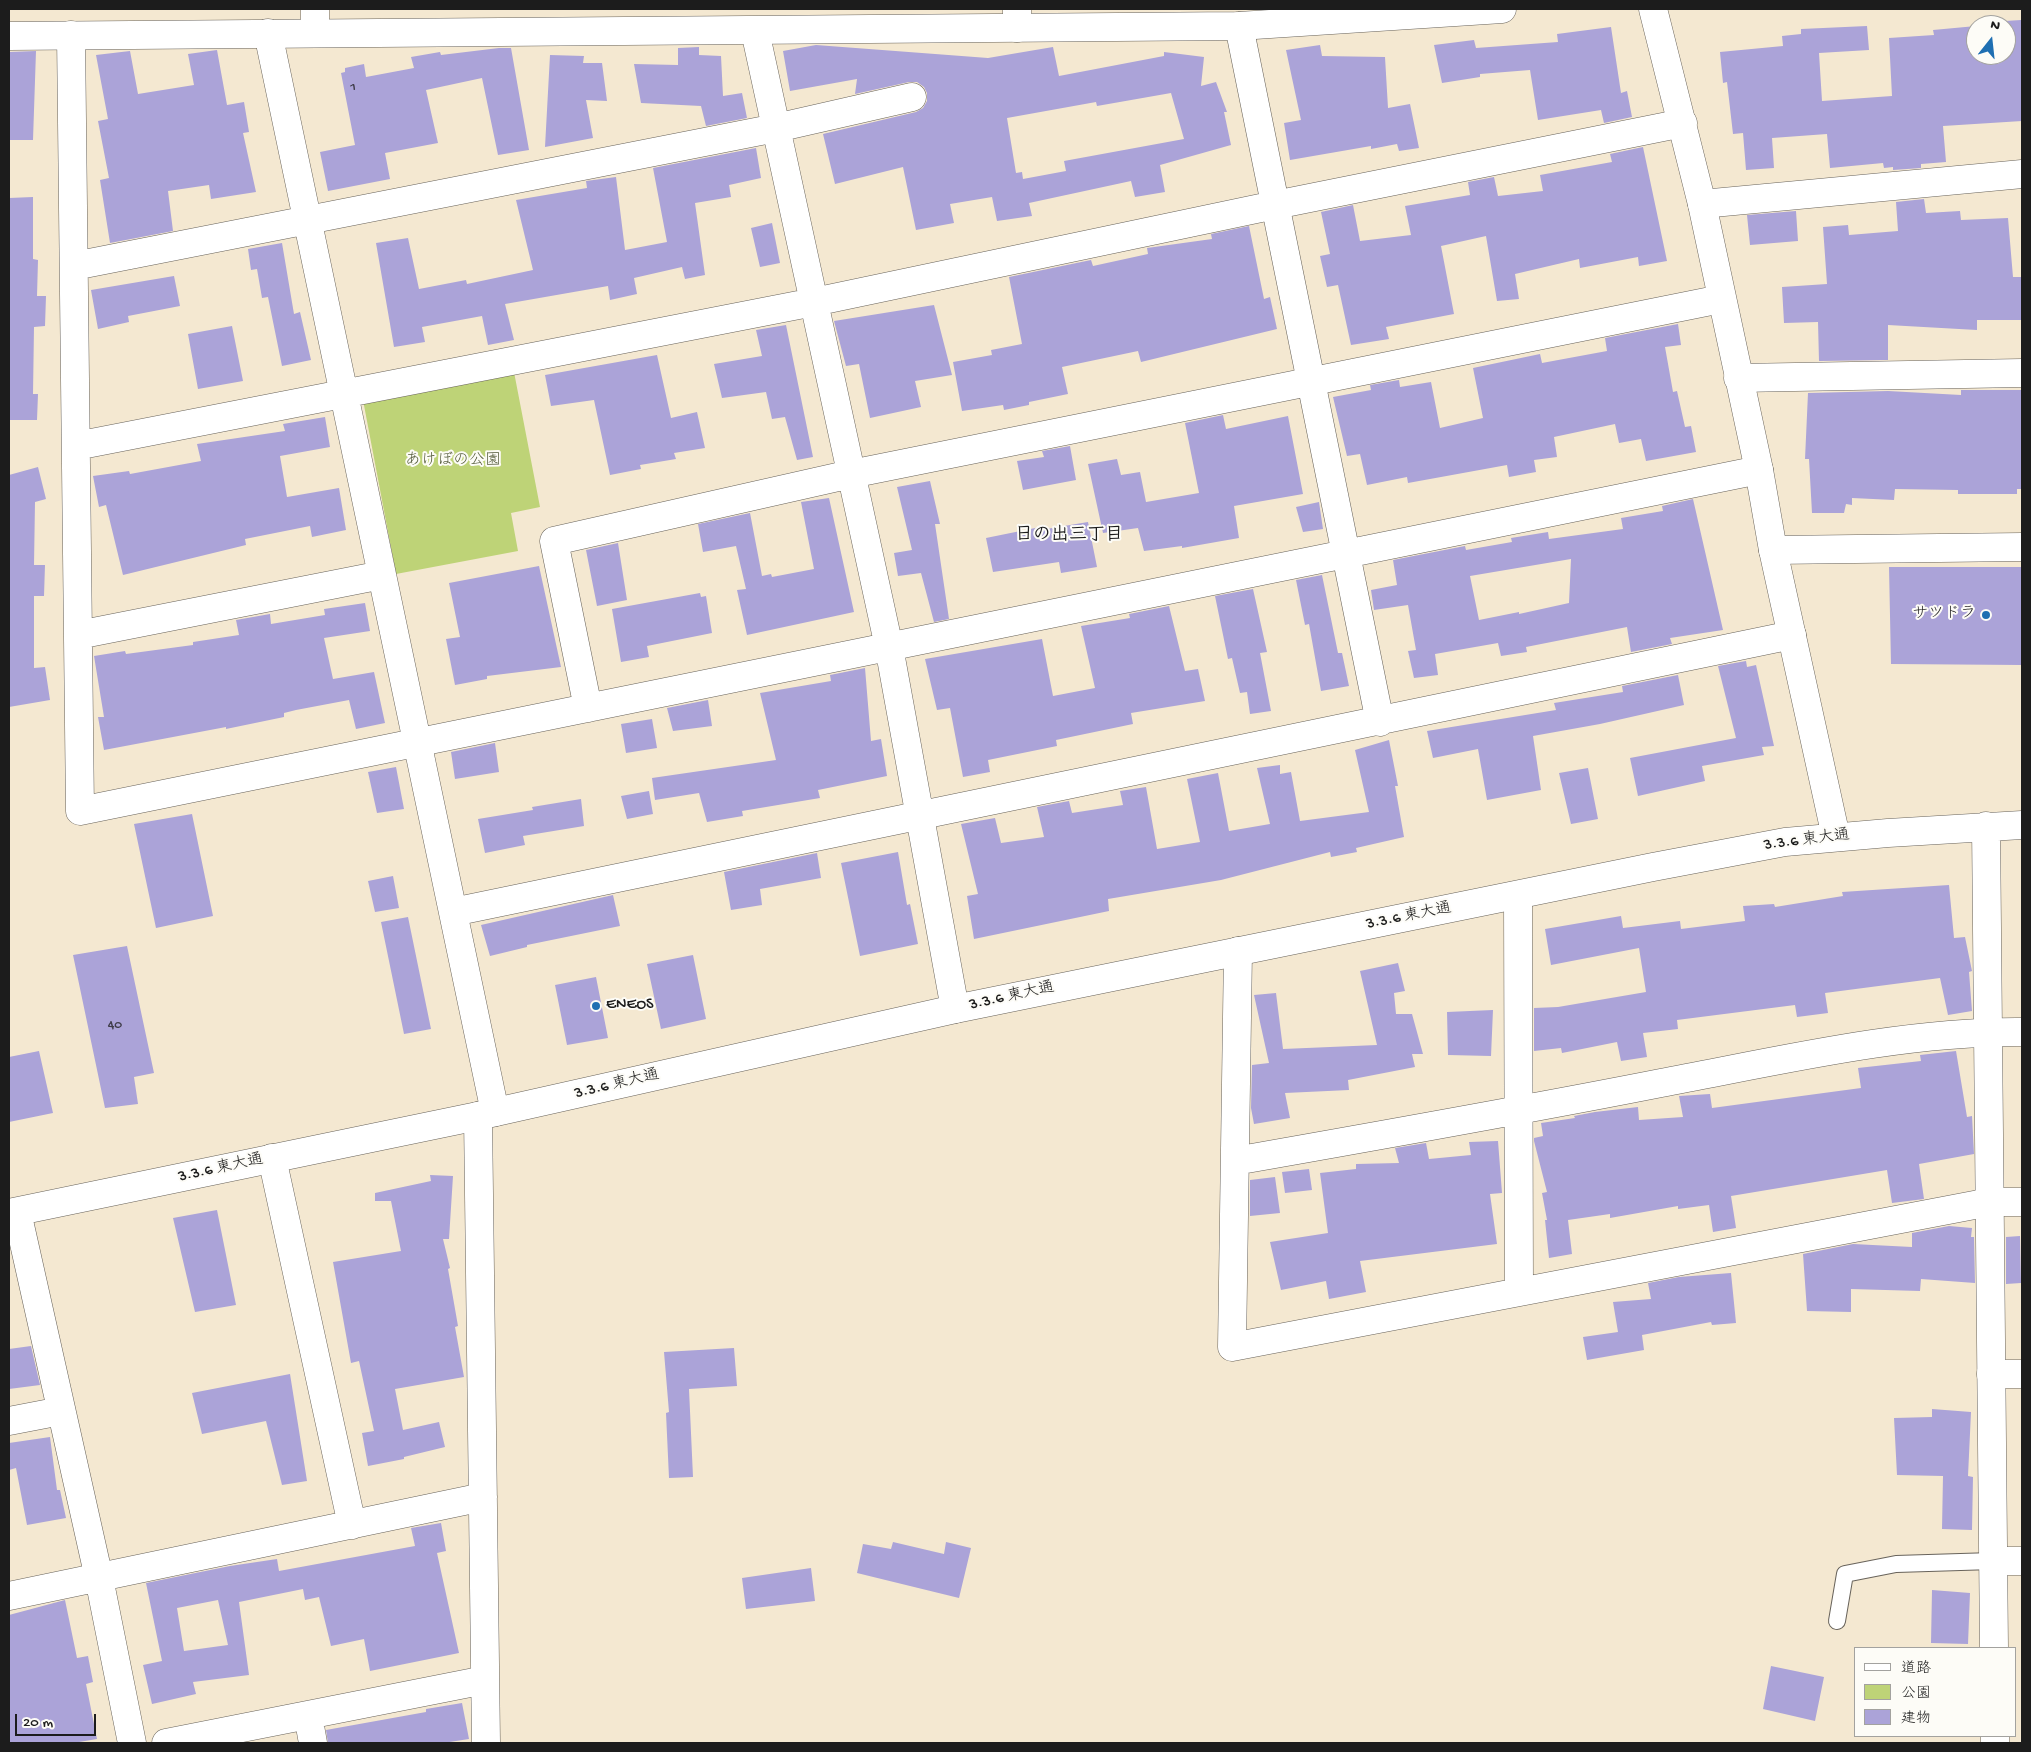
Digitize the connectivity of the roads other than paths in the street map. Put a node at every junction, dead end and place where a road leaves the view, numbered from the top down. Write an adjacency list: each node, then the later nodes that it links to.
1 (1502, 9): 3 (street)
2 (1654, 9): 12 (street)
3 (1296, 16): 6 (street)
4 (1017, 18): 6 (street); 7 (street)
5 (315, 21): 7 (street); 8 (street)
6 (1238, 26): 16 (street)
7 (755, 31): 13 (street)
8 (268, 33): 10 (street); 17 (street)
9 (9, 36): 10 (street)
10 (71, 36): 18 (street)
11 (912, 97): 13 (street)
12 (1683, 123): 15 (street); 16 (street)
13 (776, 128): 17 (street); 20 (street)
14 (2022, 174): 15 (street)
15 (1702, 204): 19 (street)
16 (1275, 205): 20 (street); 23 (street)
17 (308, 222): 18 (street); 24 (street)
18 (74, 266): 25 (street)
19 (1721, 299): 22 (street); 23 (street)
20 (814, 302): 24 (street); 27 (street)
21 (2022, 373): 22 (street)
22 (1738, 378): 26 (street)
23 (1310, 381): 27 (street); 30 (street)
24 (344, 393): 25 (street); 31 (street)
25 (76, 446): 32 (street)
26 (1759, 470): 29 (street); 30 (street)
27 (852, 474): 34 (street); 35 (street)
28 (2022, 548): 29 (street)
29 (1773, 550): 33 (street)
30 (1345, 554): 34 (street); 36 (street)
31 (382, 575): 32 (street); 37 (street)
32 (78, 635): 37 (street)
33 (1792, 635): 36 (street); 41 (street)
34 (889, 647): 35 (street); 38 (street)
35 (588, 708): 37 (street)
36 (1380, 722): 38 (street)
37 (418, 743): 43 (street)
38 (920, 816): 43 (street); 45 (street)
39 (2022, 825): 40 (street, 3.3.6 東大通)
40 (1986, 826): 41 (street, 3.3.6 東大通); 46 (street)
41 (1836, 837): 42 (street, 3.3.6 東大通)
42 (1518, 896): 44 (street, 3.3.6 東大通); 48 (street)
43 (453, 912): 49 (street)
44 (1238, 951): 45 (street, 3.3.6 東大通); 51 (street)
45 (955, 1009): 49 (street, 3.3.6 東大通)
46 (1988, 1032): 47 (street); 48 (street); 52 (street)
47 (2022, 1032)
48 (1520, 1111): 51 (street); 55 (street)
49 (486, 1114): 50 (street, 3.3.6 東大通); 60 (street)
50 (272, 1158): 54 (street, 3.3.6 東大通); 61 (street)
51 (1235, 1161): 55 (street)
52 (1990, 1202): 53 (street); 55 (street); 56 (street)
53 (2022, 1202)
54 (13, 1212): 58 (street)
55 (1519, 1292)
56 (1991, 1374): 57 (street); 62 (street)
57 (2022, 1374)
58 (61, 1410): 59 (street); 64 (street)
59 (9, 1421)
60 (483, 1497): 61 (street); 68 (street)
61 (352, 1525): 64 (street)
62 (1994, 1561): 63 (street); 66 (lane); 67 (street)
63 (2022, 1561)
64 (99, 1578): 65 (street); 70 (street)
65 (9, 1596)
66 (1837, 1621)
67 (1994, 1647)
68 (485, 1680): 69 (street); 73 (street)
69 (308, 1715): 71 (street); 72 (street)
70 (132, 1743)
71 (166, 1743)
72 (313, 1743)
73 (486, 1743)

